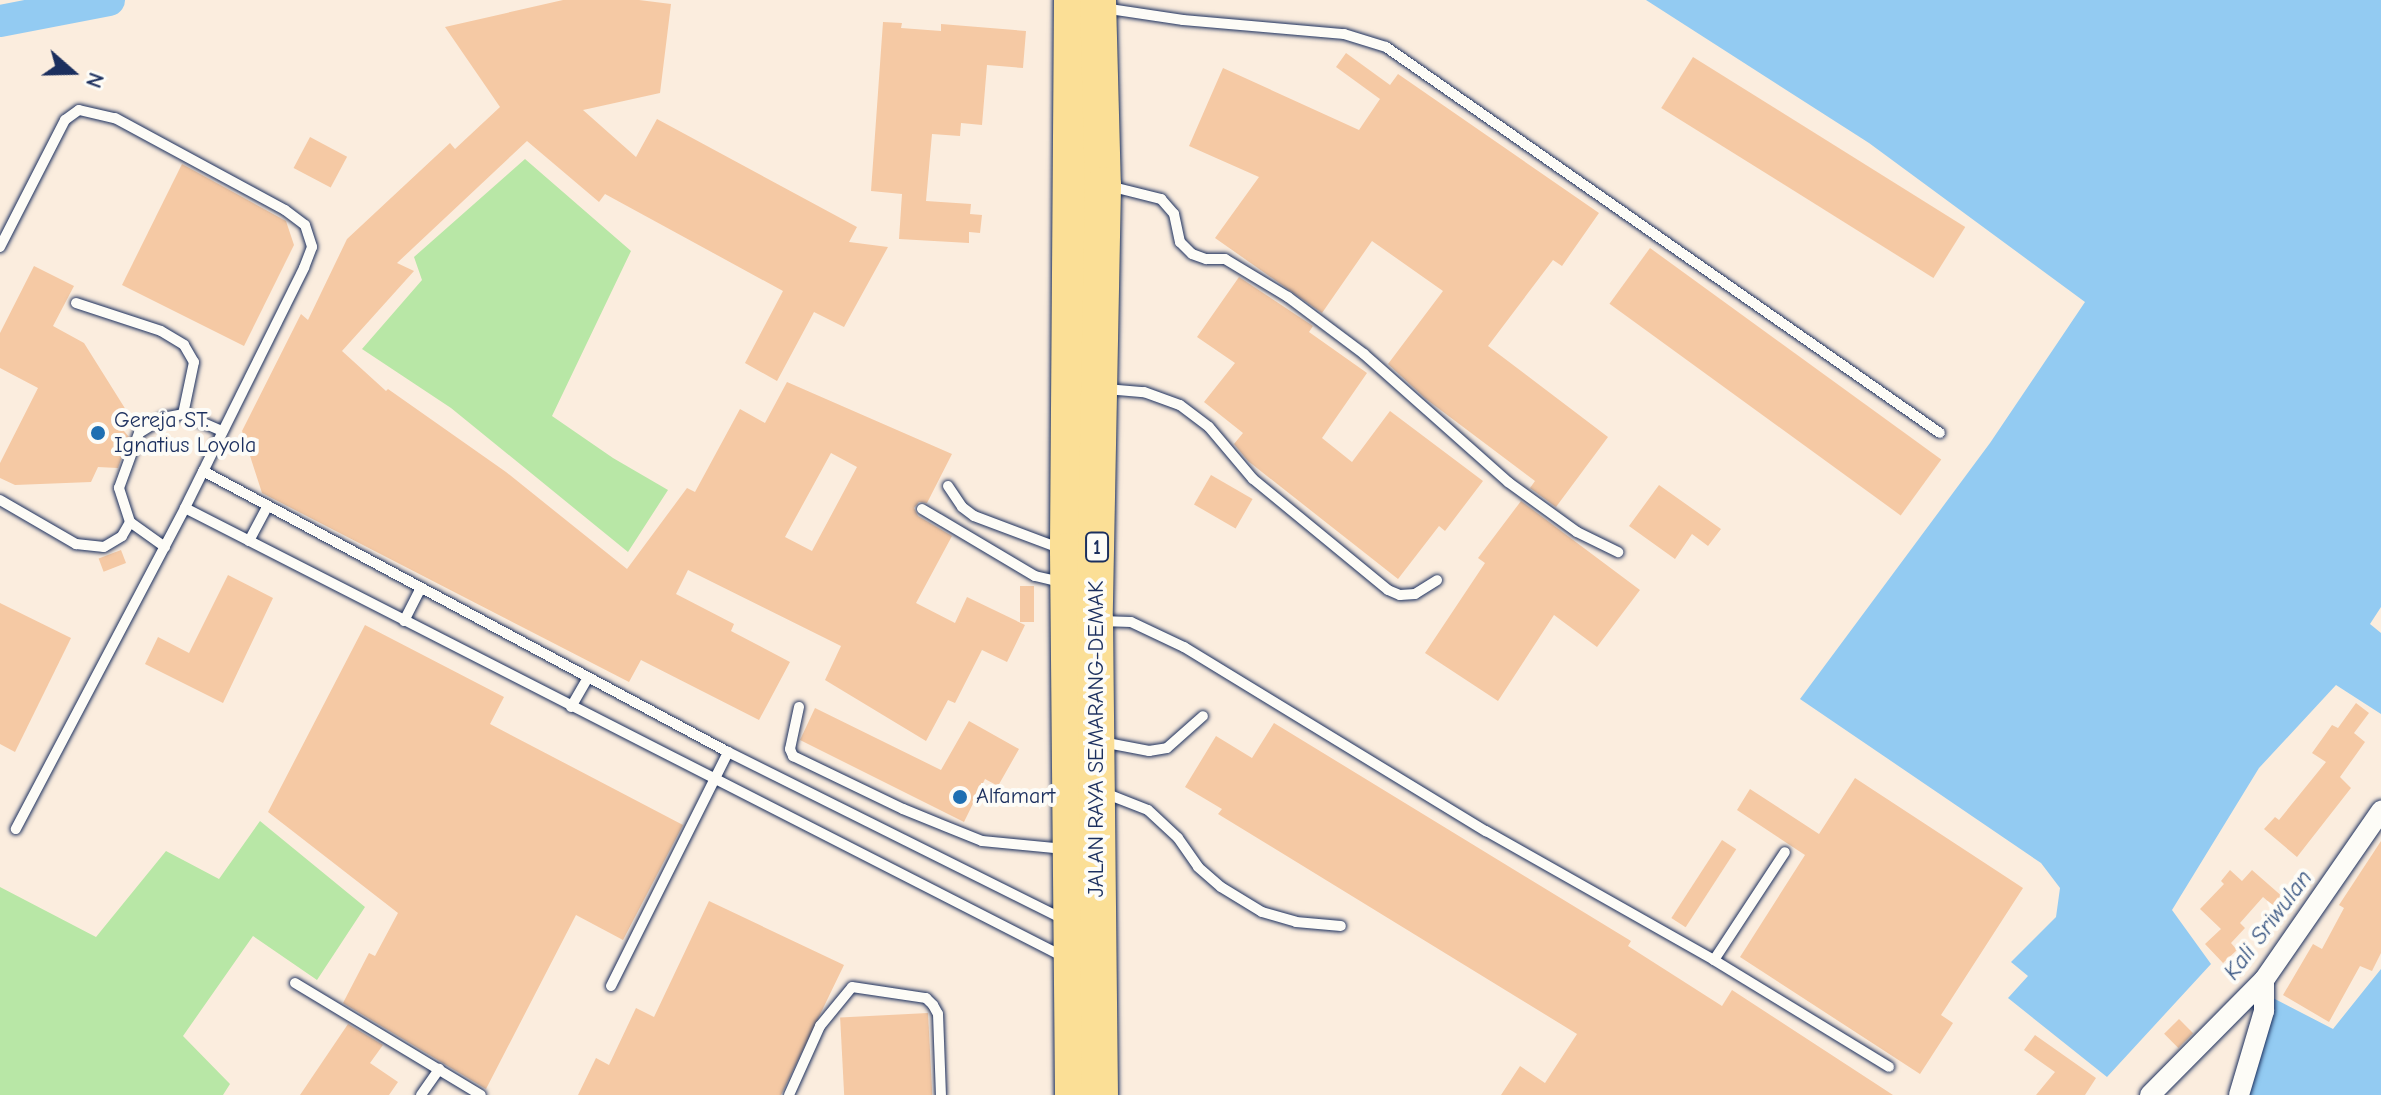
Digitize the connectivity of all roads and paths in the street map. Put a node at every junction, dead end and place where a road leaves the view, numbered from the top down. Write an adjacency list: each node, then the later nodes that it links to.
1 (1089, 3): 2 (highway, JALAN RAYA SEMARANG-DEMAK / 1); 8 (lane); 19 (highway, JALAN RAYA SEMARANG-DEMAK / 1)
2 (1103, 185): 5 (highway, JALAN RAYA SEMARANG-DEMAK / 1); 18 (lane)
3 (0, 247): 7 (lane)
4 (76, 303): 6 (lane)
5 (1100, 389): 20 (lane); 22 (highway, JALAN RAYA SEMARANG-DEMAK / 1)
6 (183, 414): 7 (lane); 15 (lane)
7 (222, 431): 9 (lane)
8 (1940, 433)
9 (203, 471): 12 (lane); 13 (lane)
10 (948, 486): 19 (lane)
11 (0, 500): 15 (lane)
12 (268, 506): 16 (lane); 21 (lane)
13 (185, 508): 16 (lane); 17 (lane)
14 (922, 509): 19 (lane)
15 (130, 522): 17 (lane)
16 (249, 541): 23 (lane)
17 (165, 547): 33 (lane)
18 (1618, 552)
19 (1068, 568): 34 (highway, JALAN RAYA SEMARANG-DEMAK / 1)
20 (1437, 580)
21 (421, 588): 23 (lane); 24 (lane)
22 (1095, 620): 28 (highway, JALAN RAYA SEMARANG-DEMAK / 1); 38 (lane)
23 (404, 621): 25 (lane)
24 (588, 677): 25 (lane); 29 (lane)
25 (571, 707): 30 (lane)
26 (799, 707): 34 (lane)
27 (1203, 716): 28 (lane)
28 (1096, 741): 31 (highway, JALAN RAYA SEMARANG-DEMAK / 1)
29 (728, 752): 30 (lane); 36 (lane)
30 (713, 780): 39 (lane); 42 (lane)
31 (1097, 791): 37 (lane); 50 (highway, JALAN RAYA SEMARANG-DEMAK / 1)
32 (2381, 811): 40 (street)
33 (16, 829)
34 (1071, 850): 36 (highway, JALAN RAYA SEMARANG-DEMAK / 1)
35 (1785, 852): 38 (lane)
36 (1071, 926): 39 (highway, JALAN RAYA SEMARANG-DEMAK / 1)
37 (1341, 926)
38 (1714, 960): 43 (lane)
39 (1073, 961): 49 (highway, JALAN RAYA SEMARANG-DEMAK / 1)
40 (2264, 980): 51 (street); 52 (street)
41 (295, 983): 44 (lane)
42 (611, 986)
43 (1889, 1067)
44 (439, 1069): 45 (lane); 46 (lane)
45 (421, 1095)
46 (481, 1095)
47 (789, 1095): 48 (lane)
48 (941, 1095)
49 (1073, 1095)
50 (1100, 1095)
51 (2150, 1095)
52 (2239, 1095)

